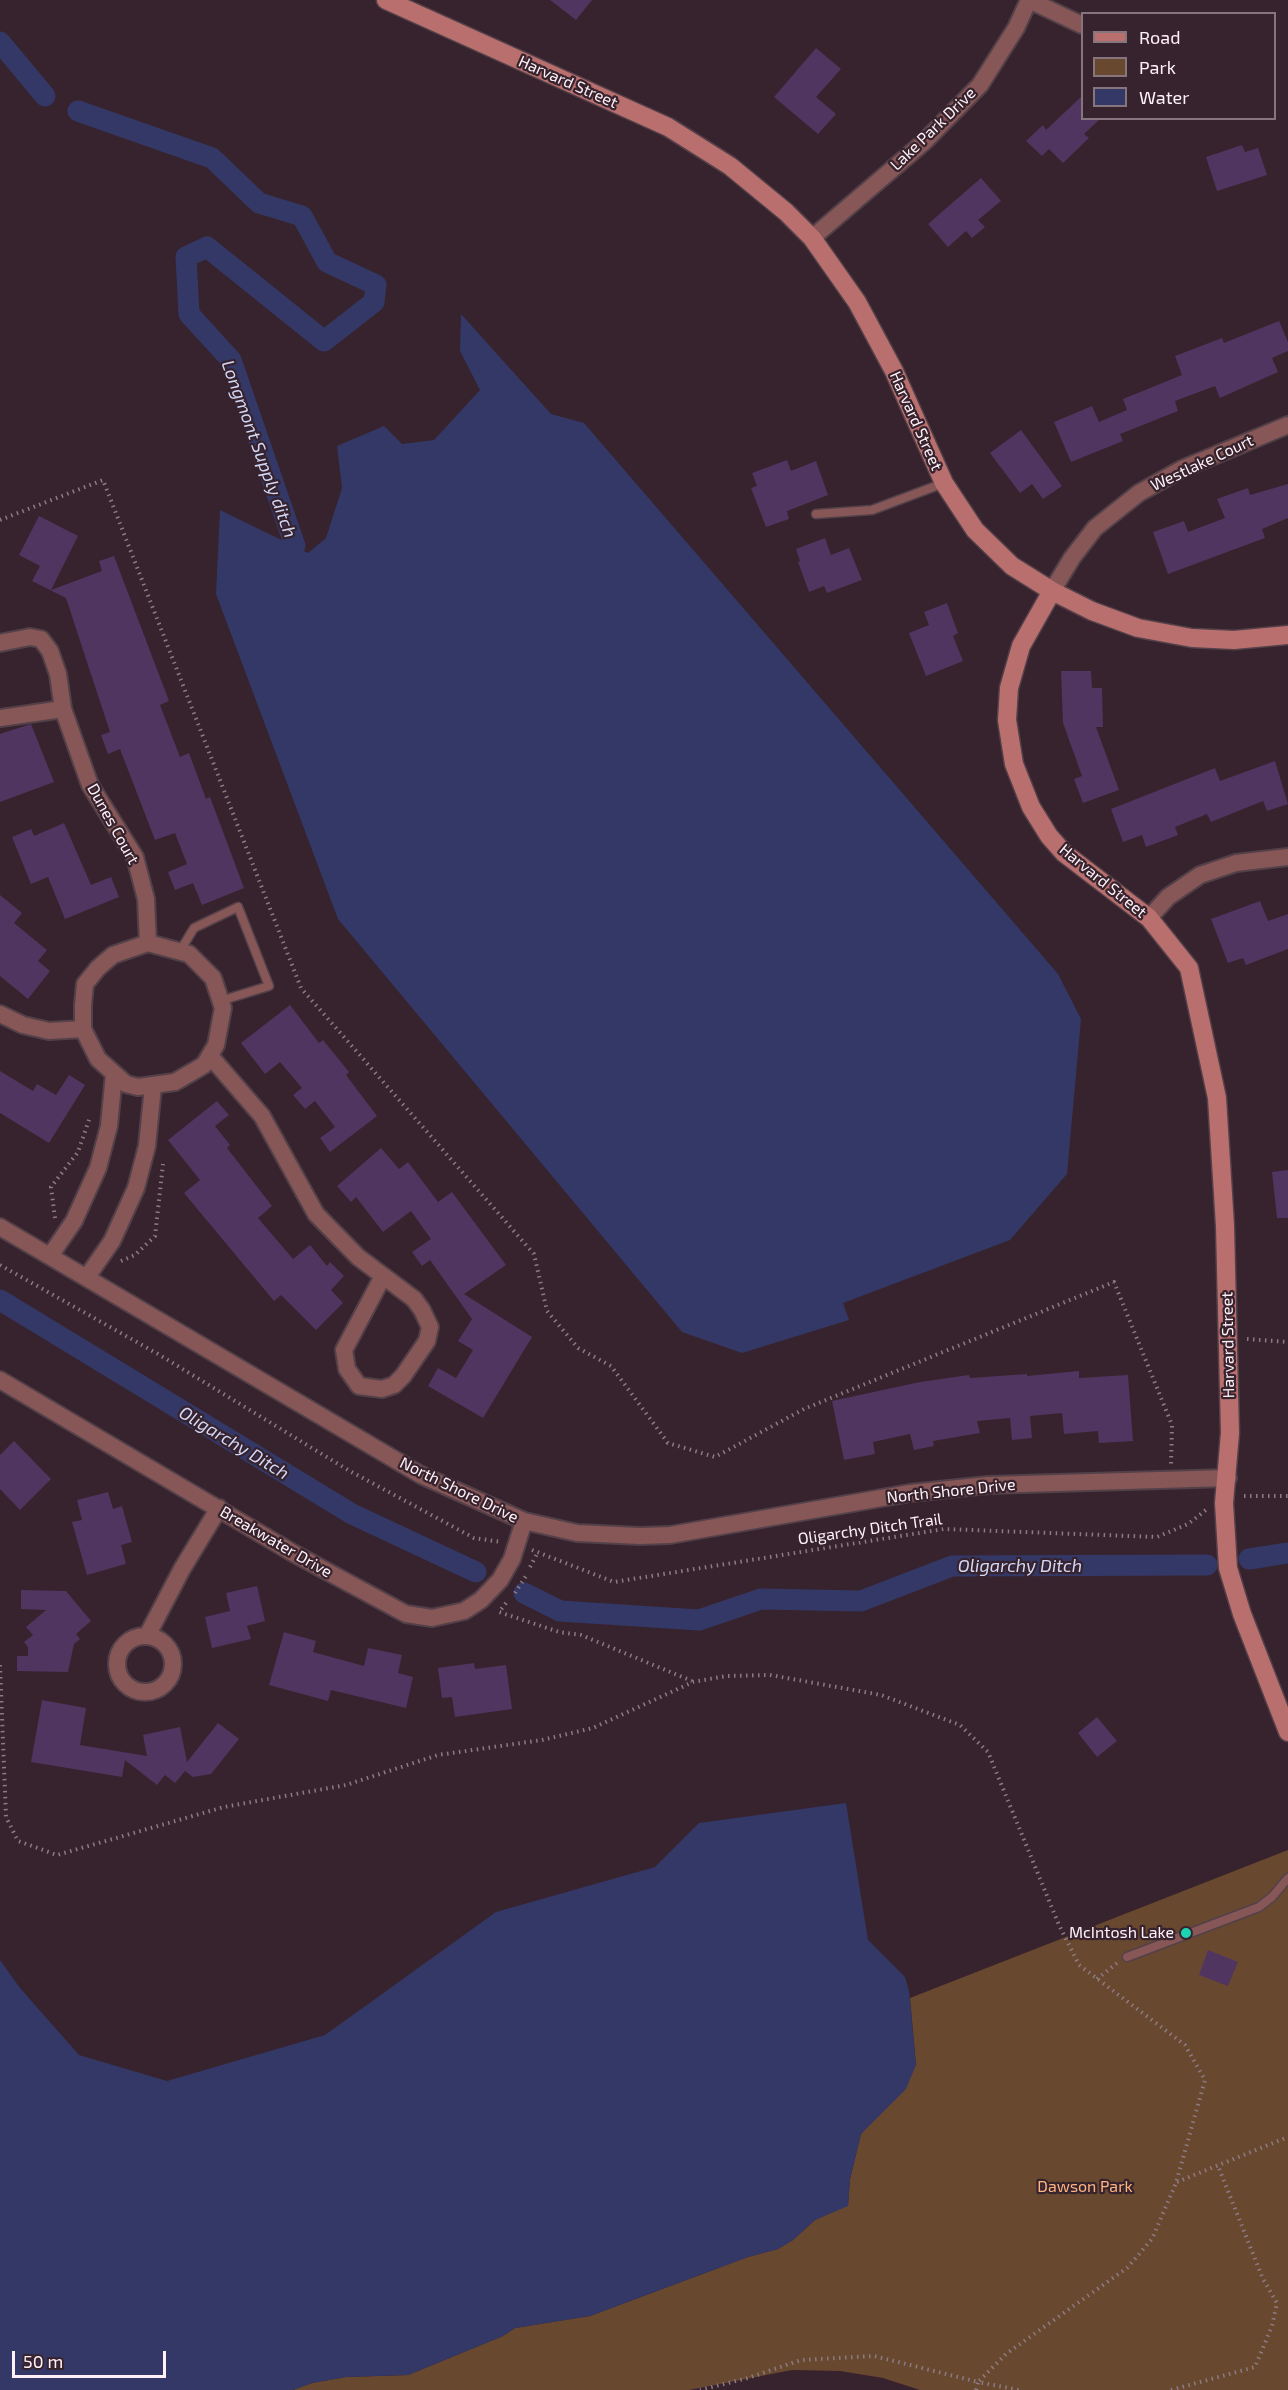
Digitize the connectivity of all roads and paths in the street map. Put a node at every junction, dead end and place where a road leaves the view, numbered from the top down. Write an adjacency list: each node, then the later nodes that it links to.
1 (386, 0): 3 (street, Harvard Street)
2 (1029, 0): 4 (street); 5 (street, Lake Park Drive)
3 (409, 5): 5 (street, Harvard Street)
4 (1081, 24)
5 (812, 238): 7 (street, Harvard Street)
6 (1288, 425): 10 (street, Westlake Court)
7 (944, 483): 8 (lane); 10 (street, Harvard Street)
8 (816, 514)
9 (0, 520): 36 (path)
10 (1052, 591): 11 (street); 16 (street, Harvard Street)
11 (1288, 635)
12 (0, 643): 13 (street, Dunes Court)
13 (63, 709): 14 (street); 17 (street, Dunes Court)
14 (0, 718)
15 (1288, 857): 16 (street)
16 (1149, 918): 32 (street, Harvard Street)
17 (148, 943): 18 (street); 21 (street)
18 (180, 951): 19 (street); 19 (lane)
19 (220, 1001): 22 (street)
20 (0, 1014): 21 (street)
21 (83, 1029): 23 (street)
22 (211, 1056): 24 (street); 31 (street)
23 (114, 1074): 24 (street); 25 (street)
24 (153, 1087): 30 (street)
25 (112, 1098): 26 (path); 28 (street)
26 (55, 1220)
27 (0, 1227): 28 (street, North Shore Drive)
28 (50, 1256): 30 (street, North Shore Drive)
29 (0, 1264): 42 (path, Oligarchy Ditch Trail)
30 (87, 1277): 41 (street, North Shore Drive)
31 (382, 1278): 31 (street)
32 (1228, 1338): 33 (path); 35 (street, Harvard Street)
33 (1288, 1342)
34 (0, 1380): 39 (street, Breakwater Drive)
35 (1228, 1478): 36 (street, North Shore Drive); 47 (street, Harvard Street)
36 (1170, 1479): 41 (street, North Shore Drive)
37 (1244, 1496): 38 (path)
38 (1288, 1496)
39 (219, 1508): 42 (street, Breakwater Drive); 44 (street)
40 (1206, 1510): 43 (path, Oligarchy Ditch Trail)
41 (524, 1521): 42 (street, Breakwater Drive)
42 (516, 1546): 43 (path, Oligarchy Ditch Trail)
43 (538, 1552): 46 (path)
44 (147, 1636)
45 (0, 1665): 46 (path)
46 (693, 1682): 50 (path)
47 (1288, 1732)
48 (1288, 1878): 49 (lane)
49 (1127, 1957): 50 (path)
50 (1097, 1979): 53 (path)
51 (1288, 2137): 52 (path)
52 (1218, 2166): 53 (path); 58 (path)
53 (1176, 2183): 54 (path)
54 (978, 2382): 55 (path); 56 (path); 57 (path)
55 (700, 2390)
56 (976, 2390)
57 (1019, 2390)
58 (1171, 2390)

